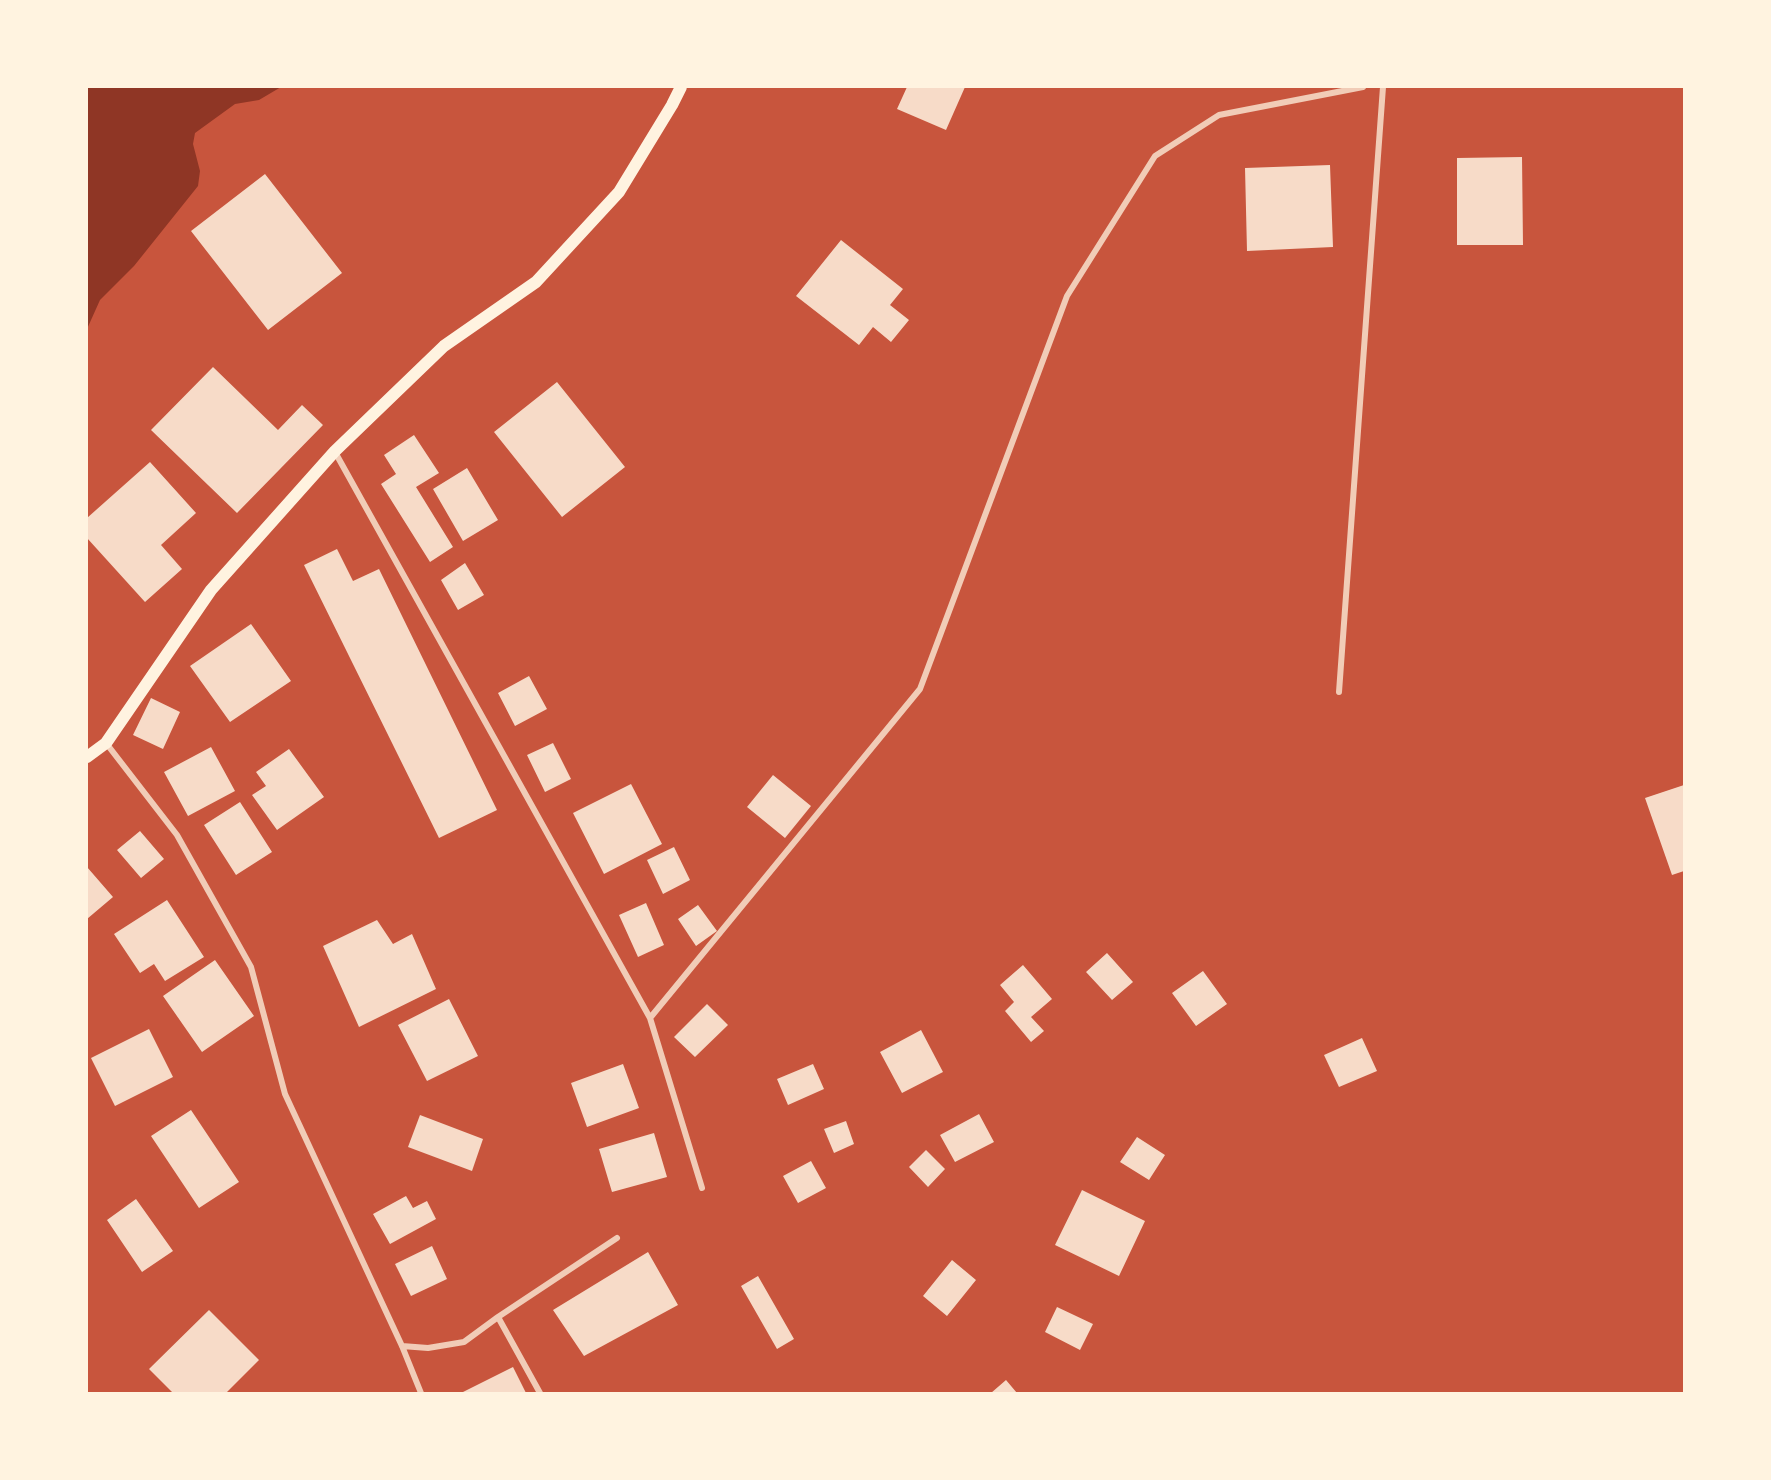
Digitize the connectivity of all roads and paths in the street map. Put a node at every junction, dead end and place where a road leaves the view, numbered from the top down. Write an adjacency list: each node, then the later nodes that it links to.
1 (681, 87): 4 (main road)
2 (1363, 87): 8 (street)
3 (1383, 87): 5 (street)
4 (335, 451): 6 (main road); 8 (street)
5 (1339, 692)
6 (106, 743): 7 (main road); 12 (street)
7 (87, 757)
8 (650, 1018): 9 (street)
9 (702, 1188)
10 (617, 1238): 11 (street)
11 (498, 1317): 12 (street); 14 (street)
12 (402, 1346): 13 (street)
13 (421, 1393)
14 (540, 1393)

